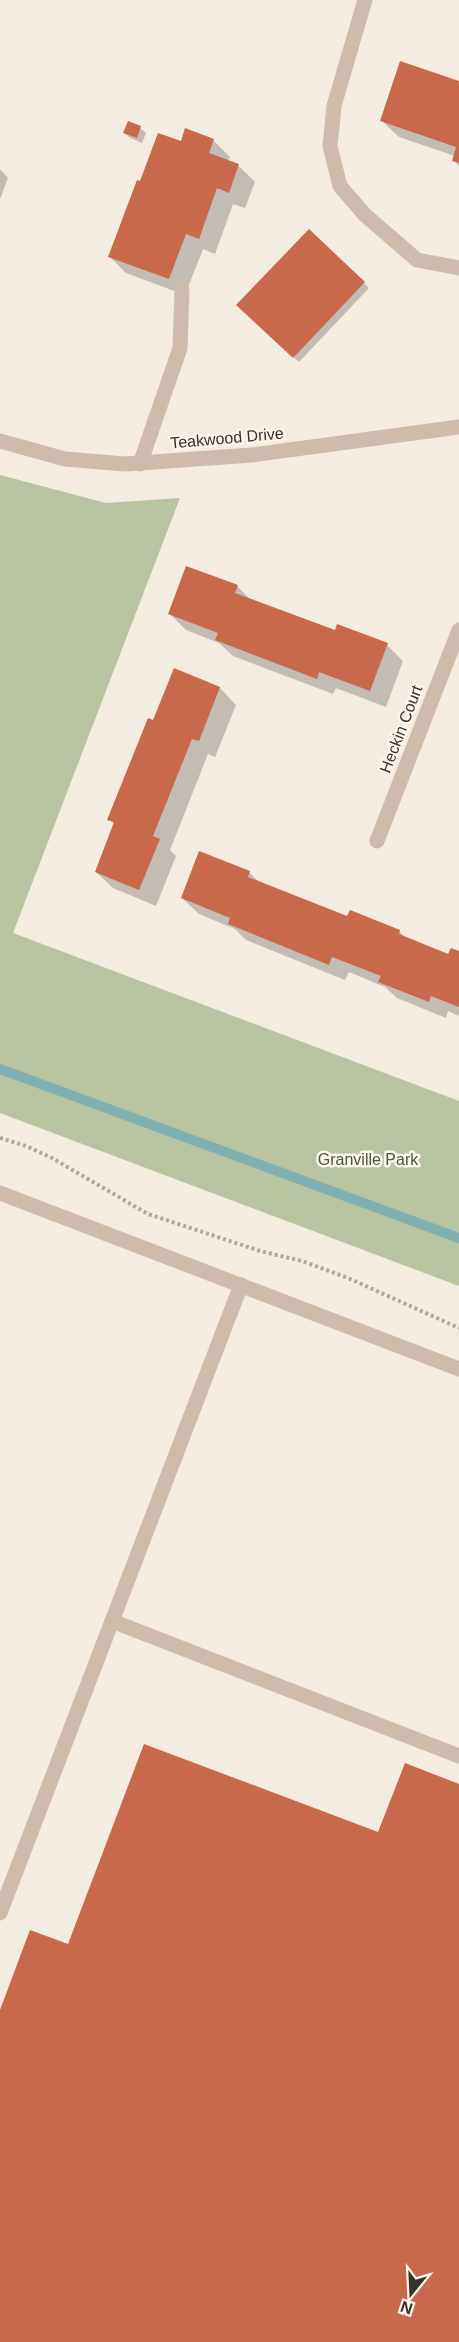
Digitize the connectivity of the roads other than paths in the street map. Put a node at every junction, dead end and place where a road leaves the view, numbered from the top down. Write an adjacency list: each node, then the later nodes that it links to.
1 (365, 0): 2 (street)
2 (459, 268)
3 (182, 289): 6 (street)
4 (459, 427): 6 (street, Teakwood Drive)
5 (0, 441): 6 (street, Teakwood Drive)
6 (140, 464)
7 (459, 630): 8 (street, Heckin Court)
8 (376, 841)
9 (0, 1193): 10 (street)
10 (241, 1285): 11 (street); 12 (street)
11 (459, 1369)
12 (112, 1621): 13 (street); 14 (street)
13 (459, 1756)
14 (0, 1912)

